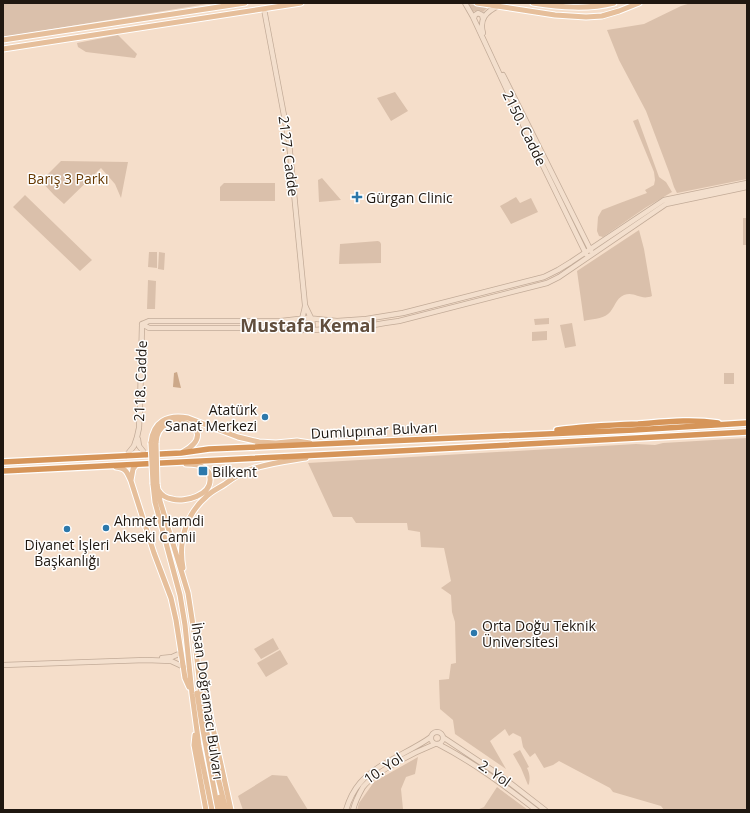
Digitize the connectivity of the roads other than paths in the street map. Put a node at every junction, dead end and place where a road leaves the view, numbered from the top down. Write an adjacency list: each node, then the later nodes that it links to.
1 (245, 3): 12 (main road)
2 (301, 3): 9 (main road)
3 (465, 3): 11 (street, 2150. Cadde)
4 (477, 3): 8 (main road)
5 (533, 3): 6 (main road)
6 (614, 3)
7 (639, 3): 8 (main road)
8 (498, 6): 10 (street)
9 (264, 9): 13 (main road); 18 (street, 2127. Cadde)
10 (483, 19): 11 (street); 16 (street, 2150. Cadde)
11 (474, 20): 16 (street, 2150. Cadde)
12 (3, 40)
13 (3, 49)
14 (747, 183): 16 (street)
15 (747, 187): 17 (street)
16 (588, 251): 17 (street); 19 (street)
17 (590, 256): 27 (street)
18 (305, 305): 19 (street, 2127. Cadde); 20 (street, 2127. Cadde)
19 (311, 318): 20 (street); 27 (street)
20 (302, 319): 22 (street); 26 (street)
21 (194, 321): 22 (street); 23 (street); 24 (street)
22 (220, 321): 25 (street)
23 (142, 324): 24 (street); 30 (street, 2118. Cadde)
24 (196, 328): 25 (street)
25 (221, 328): 26 (street)
26 (303, 330): 27 (street)
27 (312, 330)
28 (747, 423): 32 (highway, Dumlupınar Bulvarı)
29 (747, 432): 35 (highway, Dumlupınar Bulvarı)
30 (137, 437): 34 (street); 36 (street)
31 (154, 443): 32 (main road); 33 (main road); 43 (main road, bridge)
32 (327, 444): 33 (highway, Dumlupınar Bulvarı)
33 (181, 453): 34 (highway, Dumlupınar Bulvarı)
34 (146, 455): 36 (highway, Dumlupınar Bulvarı)
35 (318, 455): 38 (highway, Dumlupınar Bulvarı); 44 (main road)
36 (126, 456): 37 (highway, Dumlupınar Bulvarı)
37 (3, 462)
38 (171, 463): 39 (highway, Dumlupınar Bulvarı); 43 (main road)
39 (136, 465): 40 (highway, Dumlupınar Bulvarı); 42 (main road)
40 (107, 466): 41 (highway, Dumlupınar Bulvarı); 42 (main road)
41 (3, 471)
42 (131, 481): 46 (main road)
43 (155, 484): 44 (main road, İhsan Doğramacı Bulvarı); 51 (main road, İhsan Doğramacı Bulvarı)
44 (188, 593): 45 (main road, İhsan Doğramacı Bulvarı)
45 (194, 632): 49 (main road, İhsan Doğramacı Bulvarı); 59 (main road, İhsan Doğramacı Bulvarı)
46 (181, 653): 47 (street); 50 (main road)
47 (146, 660): 48 (street); 50 (street)
48 (3, 665)
49 (198, 666): 56 (main road, İhsan Doğramacı Bulvarı); 62 (main road)
50 (184, 667): 51 (main road)
51 (192, 694): 52 (main road, İhsan Doğramacı Bulvarı)
52 (196, 728): 57 (main road); 58 (main road, İhsan Doğramacı Bulvarı)
53 (431, 737): 54 (street, 2. Yol); 55 (street); 63 (street, 10. Yol)
54 (444, 738): 55 (street); 66 (street, 2. Yol)
55 (436, 744): 64 (street, 10. Yol); 65 (street, 2. Yol)
56 (214, 761): 60 (main road); 61 (main road, İhsan Doğramacı Bulvarı)
57 (206, 810)
58 (212, 810)
59 (218, 810)
60 (222, 810)
61 (226, 810)
62 (231, 810)
63 (346, 810)
64 (353, 810)
65 (536, 810)
66 (545, 810)

